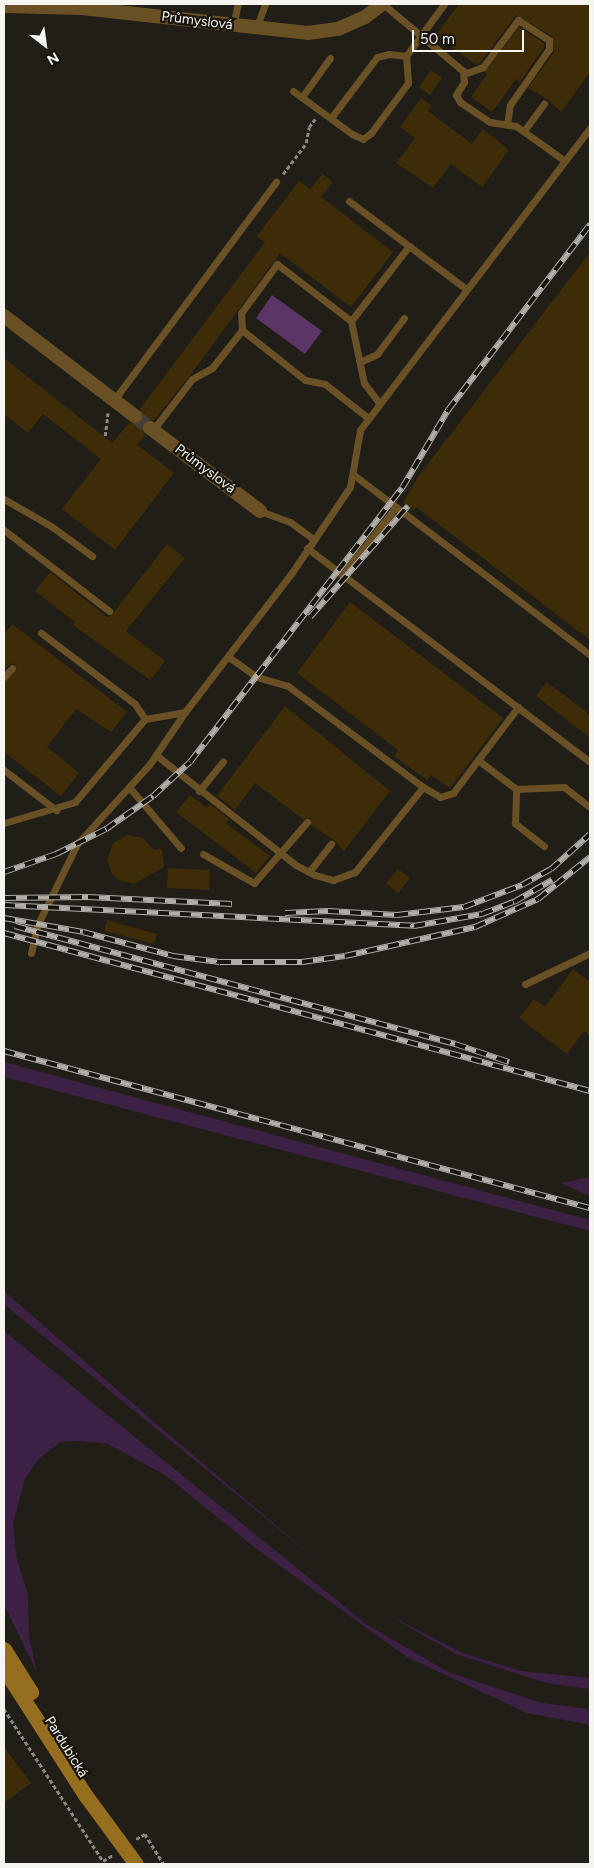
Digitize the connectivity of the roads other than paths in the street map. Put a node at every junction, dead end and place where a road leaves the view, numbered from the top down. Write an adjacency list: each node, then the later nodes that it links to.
1 (238, 4): 6 (lane)
2 (265, 4): 7 (lane)
3 (383, 4): 7 (street, Průmyslová); 8 (lane)
4 (444, 4): 8 (lane)
5 (8, 5): 6 (street, Průmyslová)
6 (233, 26): 7 (street, Průmyslová)
7 (256, 28)
8 (420, 37): 9 (lane); 11 (lane)
9 (406, 56): 15 (lane); 15 (lane)
10 (330, 58): 13 (lane)
11 (464, 74): 16 (lane); 16 (lane)
12 (293, 91): 13 (lane)
13 (302, 98): 15 (lane)
14 (544, 103): 18 (lane)
15 (331, 118)
16 (507, 123): 18 (lane)
17 (590, 128): 19 (lane)
18 (524, 131): 19 (lane)
19 (565, 161): 23 (lane)
20 (276, 182): 29 (lane)
21 (349, 201): 22 (lane)
22 (409, 246): 23 (lane); 26 (lane)
23 (466, 289): 30 (lane)
24 (4, 316): 29 (street)
25 (404, 318): 28 (lane)
26 (351, 321): 27 (lane); 28 (lane)
27 (242, 330): 32 (lane); 33 (lane)
28 (360, 362): 30 (lane)
29 (114, 400): 31 (street)
30 (379, 403): 32 (lane)
31 (135, 416)
32 (368, 418): 34 (lane)
33 (152, 429): 37 (street, Průmyslová)
34 (354, 475): 36 (lane); 39 (lane)
35 (4, 499): 41 (lane)
36 (396, 508): 42 (lane); 45 (lane)
37 (260, 511): 39 (lane)
38 (4, 530): 43 (lane)
39 (313, 539): 40 (lane)
40 (307, 548): 42 (lane); 46 (lane)
41 (92, 556)
42 (342, 575): 49 (lane)
43 (109, 611)
44 (41, 633): 51 (lane)
45 (590, 655)
46 (228, 656): 50 (lane); 58 (lane)
47 (12, 668): 48 (lane)
48 (4, 677)
49 (518, 707): 53 (lane); 55 (lane)
50 (185, 712): 51 (lane); 52 (lane)
51 (145, 719): 62 (lane)
52 (156, 756): 57 (lane); 60 (lane)
53 (478, 760): 58 (lane); 59 (lane)
54 (223, 761): 60 (lane)
55 (590, 762)
56 (4, 770): 62 (lane)
57 (129, 787): 67 (lane); 71 (lane)
58 (423, 787): 70 (lane)
59 (516, 789): 61 (lane); 66 (lane)
60 (199, 791): 68 (lane)
61 (590, 808)
62 (56, 810): 64 (lane)
63 (306, 822): 68 (lane)
64 (4, 823)
65 (332, 844): 70 (lane)
66 (544, 846)
67 (181, 848)
68 (282, 853): 69 (lane); 70 (lane)
69 (203, 854)
70 (309, 872)
71 (31, 953)
72 (590, 953): 73 (lane)
73 (525, 984)
74 (4, 1649): 76 (main road, Pardubická)
75 (4, 1669): 76 (main road, Pardubická)
76 (125, 1847): 77 (main road)
77 (136, 1864)

